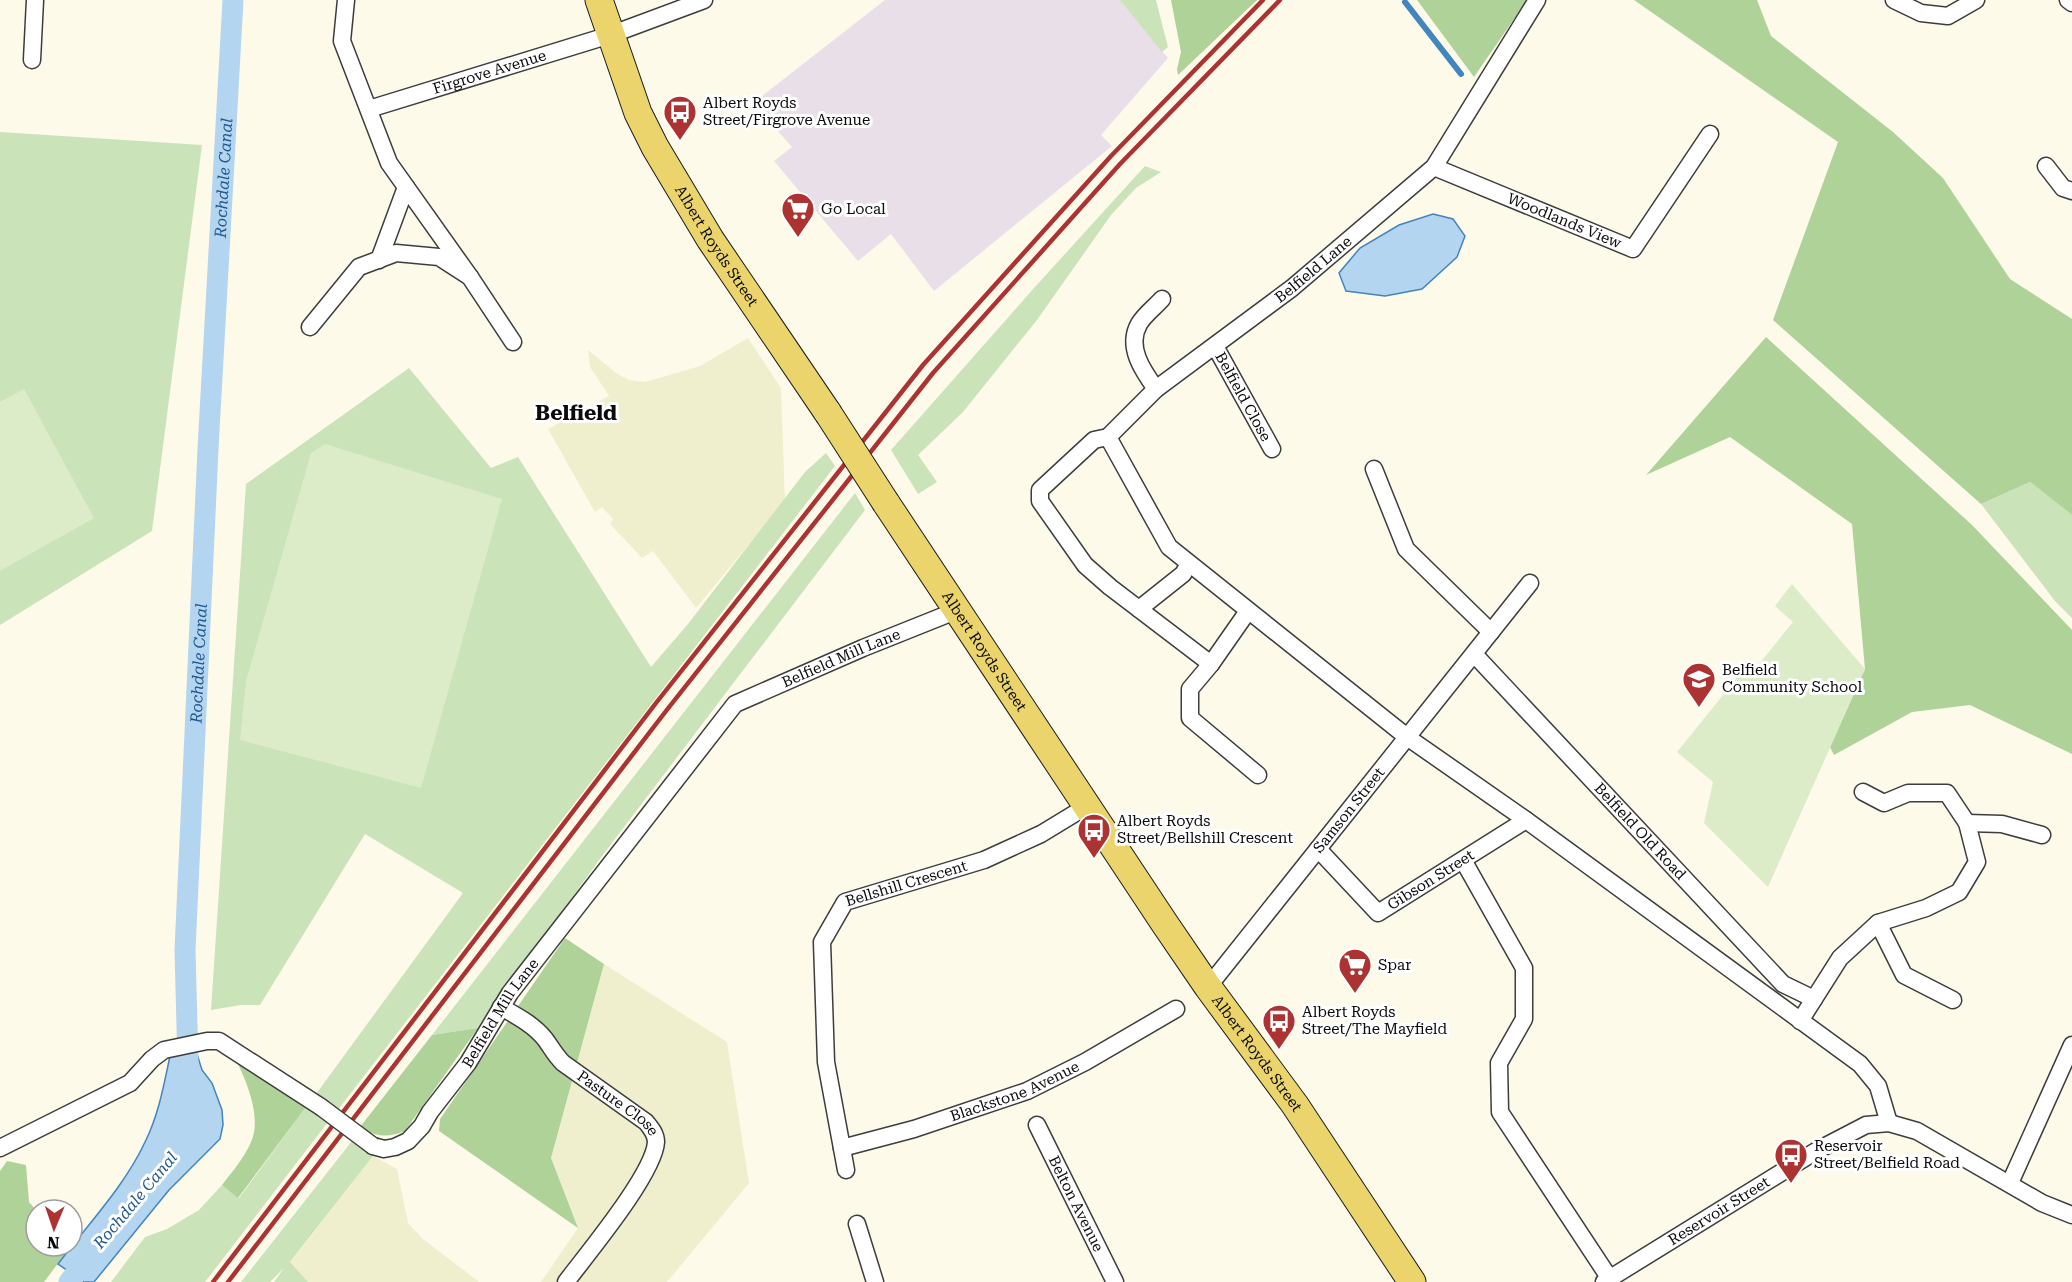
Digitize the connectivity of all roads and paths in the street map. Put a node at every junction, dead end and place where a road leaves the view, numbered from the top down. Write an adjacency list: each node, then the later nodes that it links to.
1 (35, 0): 11 (street)
2 (346, 0): 12 (street)
3 (599, 0): 10 (main road, Albert Royds Street)
4 (704, 0): 10 (street, Firgrove Avenue)
5 (1537, 0): 15 (street, Belfield Lane)
6 (1894, 0): 7 (street)
7 (1976, 0)
8 (2068, 0): 9 (street)
9 (2072, 3)
10 (610, 35): 12 (street, Firgrove Avenue); 31 (main road, Albert Royds Street, bridge)
11 (32, 60)
12 (369, 109): 16 (street)
13 (1710, 134): 15 (street, Woodlands View)
14 (2046, 166): 17 (street)
15 (1434, 167): 23 (street, Belfield Lane)
16 (406, 187): 18 (street); 19 (street)
17 (2072, 191)
18 (379, 260): 19 (street); 21 (street)
19 (470, 277): 22 (street)
20 (1162, 299): 24 (street)
21 (310, 327)
22 (513, 342)
23 (1215, 346): 24 (street, Belfield Lane); 26 (street, Belfield Close)
24 (1156, 390): 25 (street, Belfield Lane)
25 (1108, 437): 28 (street); 30 (street, Belfield Lane)
26 (1272, 449)
27 (1374, 470): 33 (street)
28 (1189, 564): 30 (street); 32 (street)
29 (1530, 583): 33 (street, Samson Street)
30 (1139, 609): 35 (street)
31 (958, 610): 39 (main road, Albert Royds Street); 49 (street, Belfield Mill Lane)
32 (1248, 611): 35 (street); 36 (street)
33 (1491, 632): 34 (street, Samson Street)
34 (1474, 654): 36 (street, Samson Street); 47 (street, Belfield Old Road)
35 (1211, 664): 37 (street)
36 (1407, 737): 40 (street); 43 (street, Samson Street)
37 (1258, 775)
38 (1863, 792): 41 (street)
39 (1087, 806): 46 (main road, Albert Royds Street); 56 (street, Bellshill Crescent)
40 (1526, 820): 44 (street, Gibson Street); 51 (street)
41 (1967, 823): 42 (street); 45 (street)
42 (2042, 835)
43 (1318, 849): 44 (street, Gibson Street); 46 (street, Samson Street)
44 (1463, 860): 62 (street)
45 (1878, 923): 47 (street); 48 (street)
46 (1208, 987): 65 (main road, Albert Royds Street)
47 (1814, 999): 51 (street)
48 (1953, 1000)
49 (501, 1007): 55 (street, Belfield Mill Lane, bridge); 63 (street, Pasture Close)
50 (1176, 1009): 56 (street, Blackstone Avenue)
51 (1800, 1021): 53 (street)
52 (2072, 1045): 58 (street)
53 (1889, 1123): 58 (street); 62 (street, Reservoir Street)
54 (1037, 1125): 64 (street, Belton Avenue)
55 (0, 1148)
56 (842, 1148): 57 (street, Bellshill Crescent)
57 (846, 1170)
58 (2010, 1183): 59 (street)
59 (2072, 1215)
60 (857, 1224): 61 (street)
61 (873, 1281)
62 (1608, 1281)
63 (566, 1282)
64 (1115, 1282)
65 (1412, 1282)

